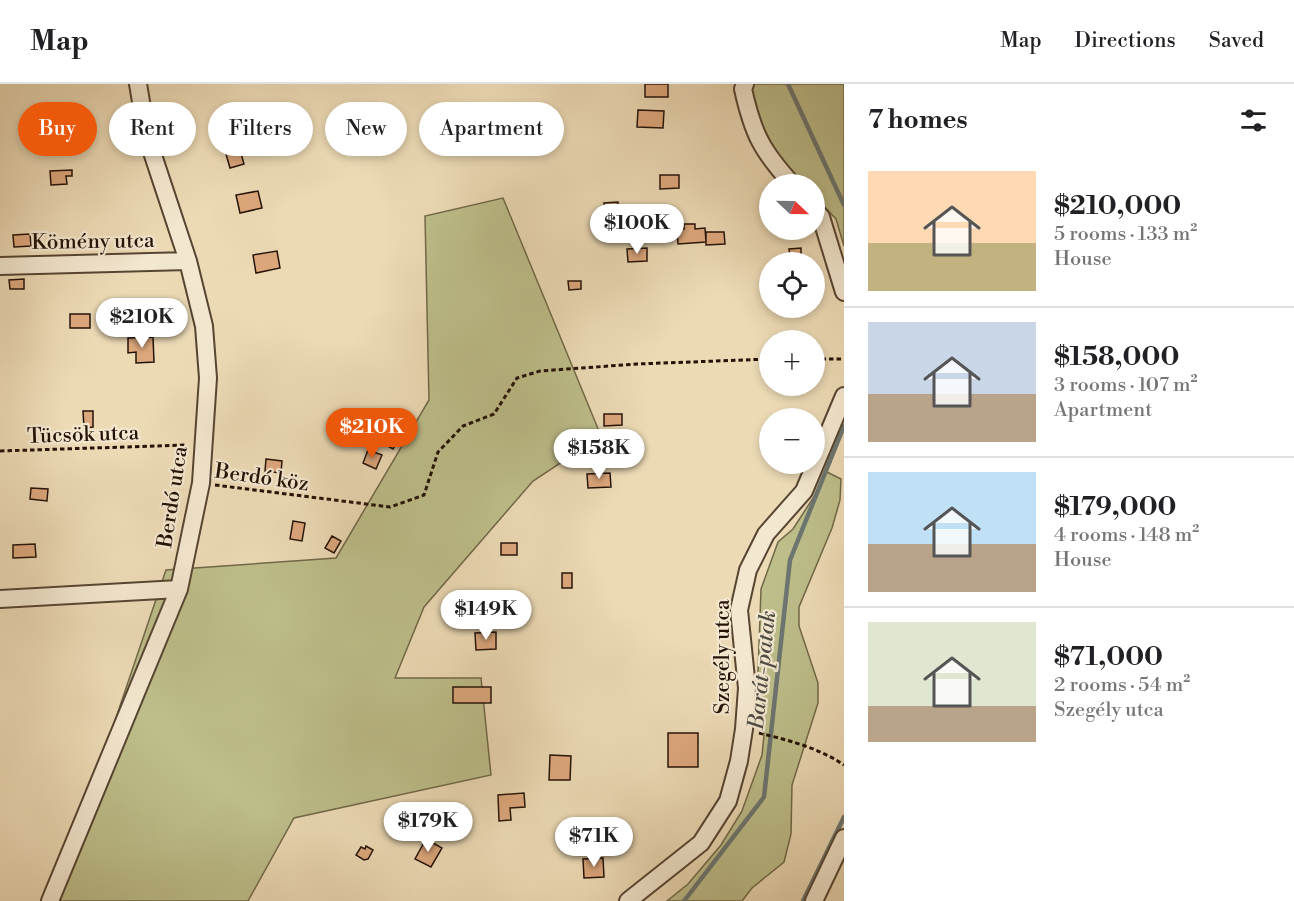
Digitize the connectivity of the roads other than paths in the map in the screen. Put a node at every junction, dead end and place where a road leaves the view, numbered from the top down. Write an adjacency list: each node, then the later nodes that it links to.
1 (138, 84): 5 (street, Berdó utca)
2 (744, 84): 3 (street)
3 (783, 174)
4 (825, 229): 7 (street)
5 (188, 261): 6 (street, Kömény utca); 9 (street, Berdó utca)
6 (0, 266)
7 (844, 292)
8 (844, 396): 13 (street, Szegély utca)
9 (179, 590): 10 (street); 12 (street, Berdó utca)
10 (0, 599)
11 (844, 838): 14 (street)
12 (50, 901)
13 (628, 901)
14 (814, 901)

